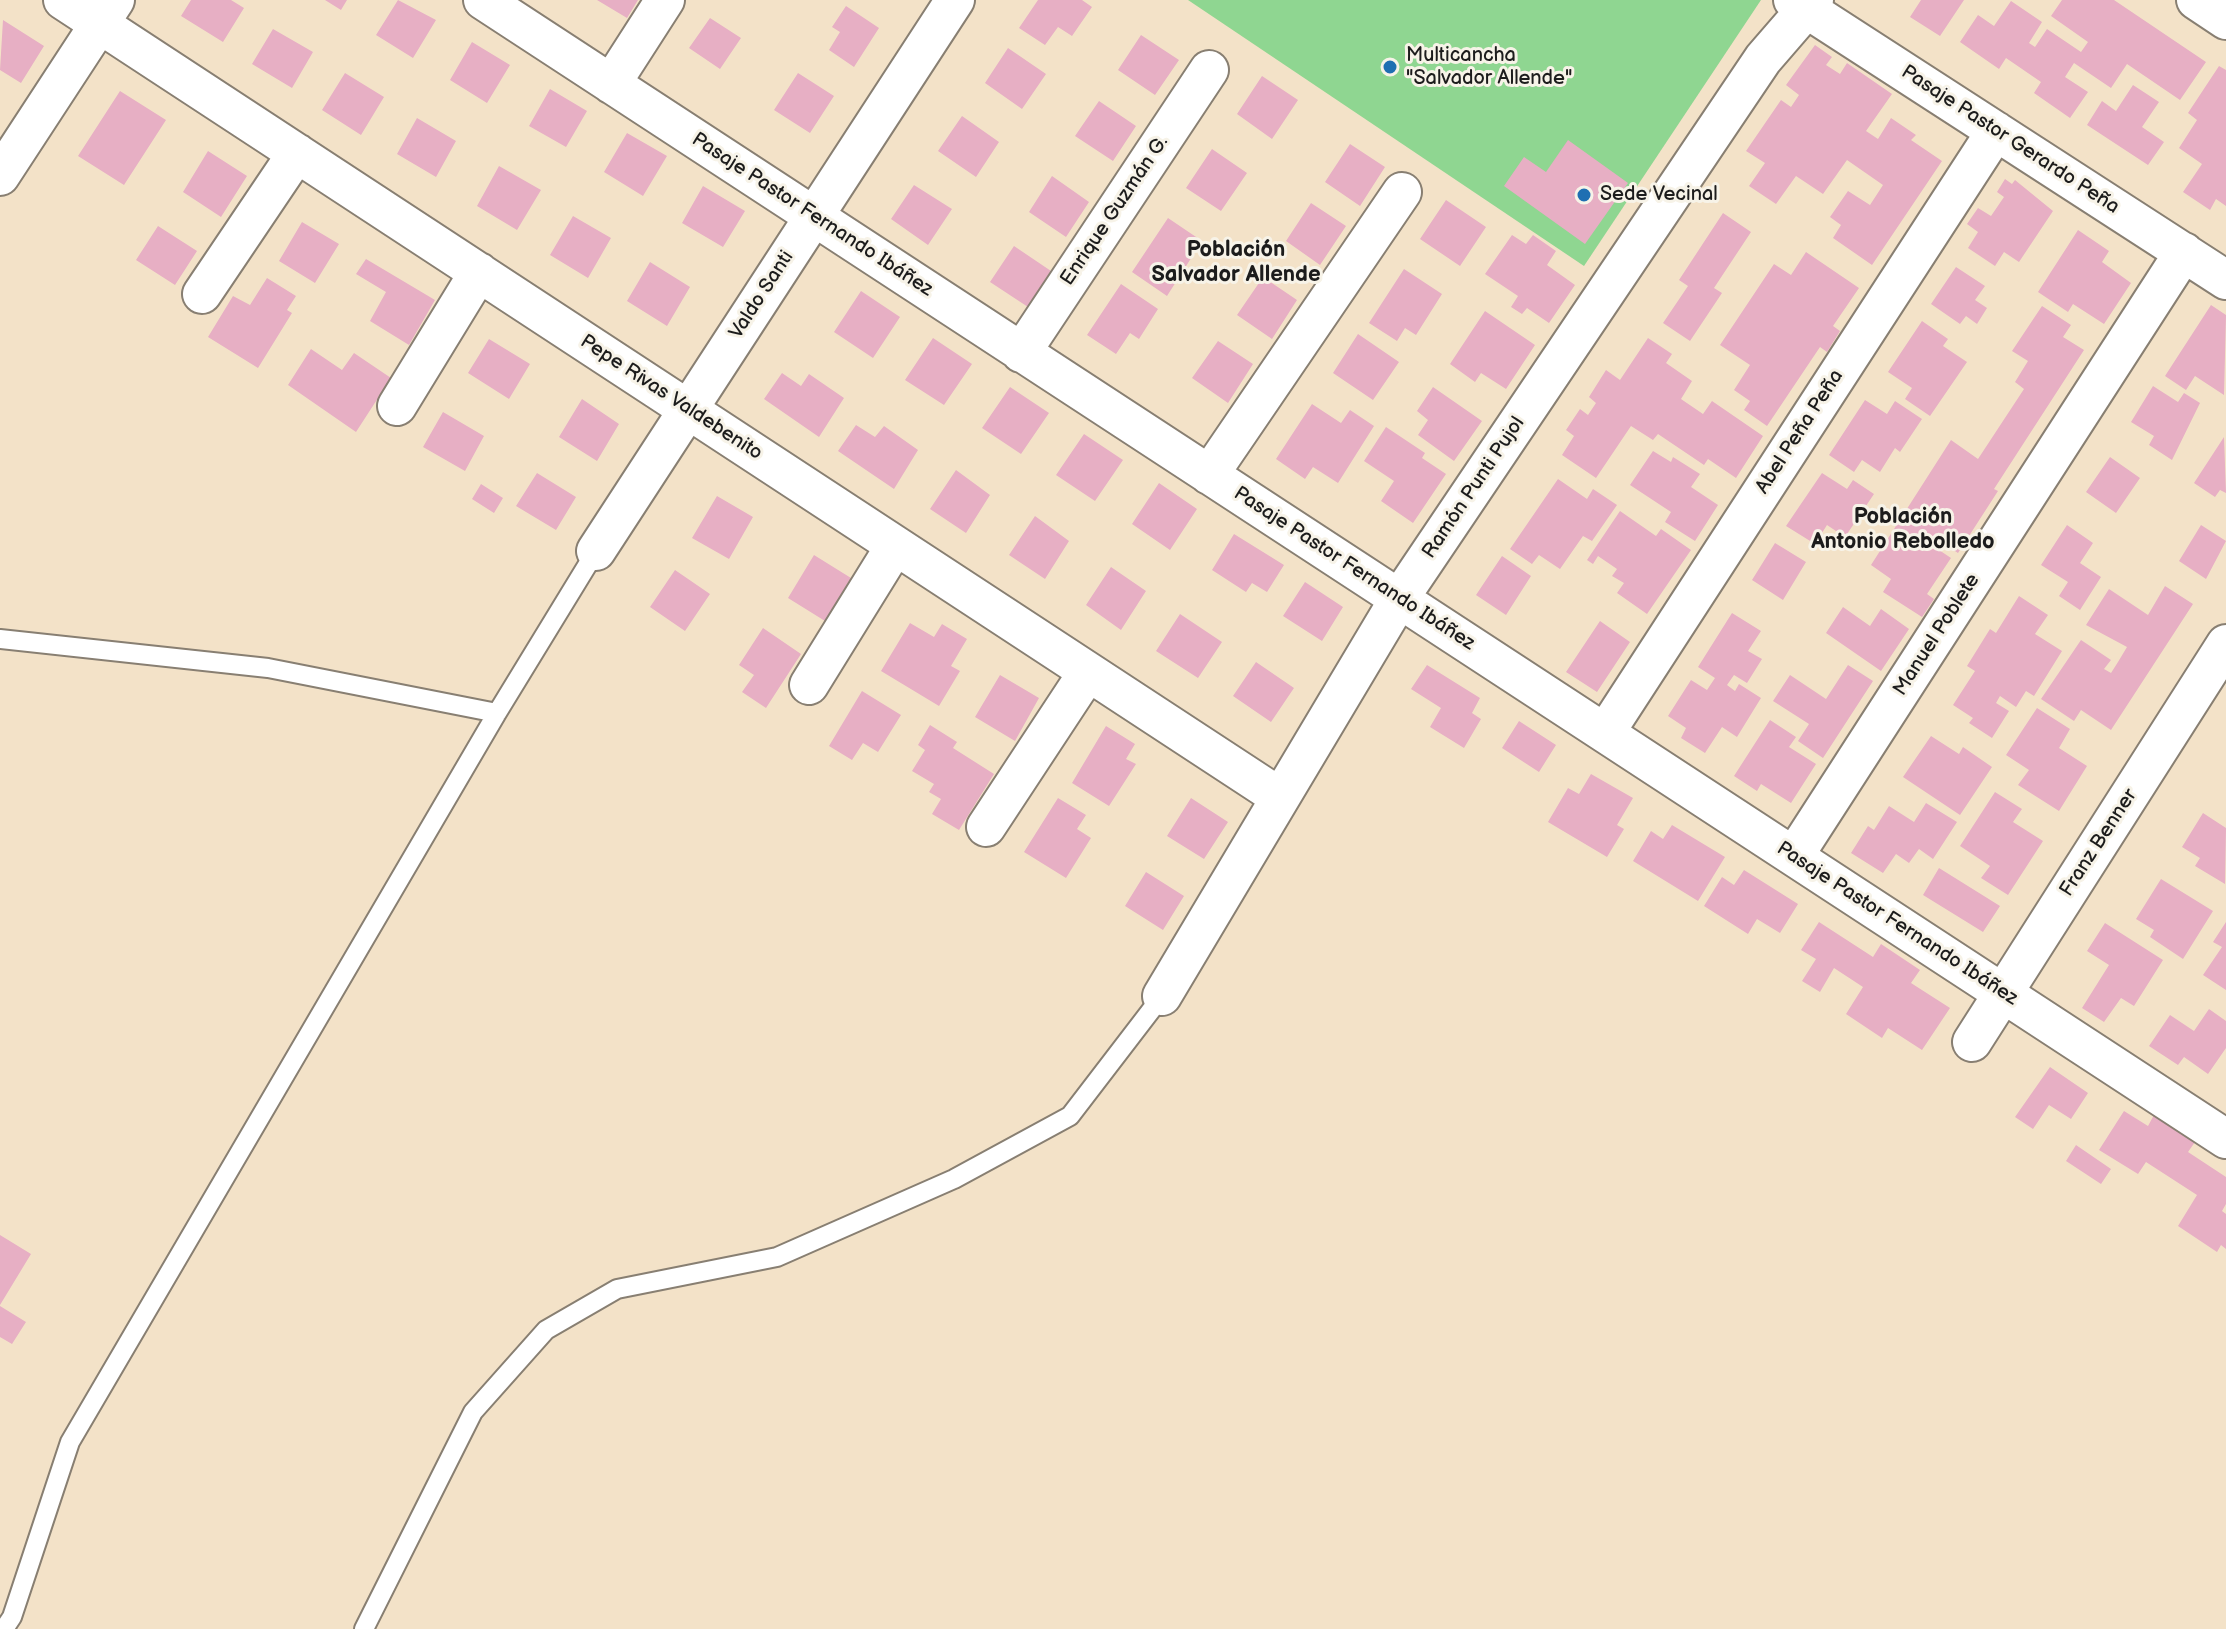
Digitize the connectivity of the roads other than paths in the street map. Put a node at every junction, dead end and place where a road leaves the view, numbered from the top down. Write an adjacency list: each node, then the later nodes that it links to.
1 (63, 0): 7 (street, Pepe Rivas Valdebenito)
2 (483, 0): 10 (street, Pasaje Pastor Fernando Ibáñez)
3 (665, 0): 10 (street)
4 (955, 0): 15 (street, Valdo Santi)
5 (2196, 0): 8 (street)
6 (1804, 3): 11 (street, Pasaje Pastor Gerardo Peña); 26 (street, Ramón Punti Pujol)
7 (107, 12): 12 (street, Pepe Rivas Valdebenito); 13 (street)
8 (2226, 20)
9 (1209, 70): 20 (street, Enrique Guzmán G.)
10 (611, 84): 15 (street, Pasaje Pastor Fernando Ibáñez)
11 (1996, 131): 16 (street, Pasaje Pastor Gerardo Peña); 32 (street, Abel Peña Peña)
12 (297, 153): 17 (street, Pepe Rivas Valdebenito); 19 (street)
13 (0, 176)
14 (1402, 192): 23 (street)
15 (814, 217): 20 (street, Pasaje Pastor Fernando Ibáñez); 22 (street, Valdo Santi)
16 (2184, 252): 18 (street, Pasaje Pastor Gerardo Peña); 35 (street, Manuel Poblete)
17 (479, 272): 21 (street); 22 (street, Pepe Rivas Valdebenito)
18 (2226, 280)
19 (202, 294)
20 (1021, 353): 23 (street, Pasaje Pastor Fernando Ibáñez)
21 (397, 406)
22 (688, 410): 24 (street, Pepe Rivas Valdebenito); 25 (street, Valdo Santi)
23 (1209, 475): 26 (street, Pasaje Pastor Fernando Ibáñez)
24 (895, 546): 29 (street, Pepe Rivas Valdebenito); 30 (street)
25 (596, 551): 31 (lane)
26 (1399, 599): 32 (street, Pasaje Pastor Fernando Ibáñez); 33 (street, Ramón Punti Pujol)
27 (0, 639): 31 (lane)
28 (2226, 644): 36 (street, Franz Benner)
29 (1088, 672): 33 (street, Pepe Rivas Valdebenito); 34 (street)
30 (809, 685)
31 (497, 713): 40 (lane)
32 (1605, 733): 35 (street, Pasaje Pastor Fernando Ibáñez)
33 (1278, 796): 37 (street, Ramón Punti Pujol)
34 (986, 827)
35 (1794, 856): 36 (street, Pasaje Pastor Fernando Ibáñez)
36 (2003, 993): 38 (street, Franz Benner); 39 (street, Pasaje Pastor Fernando Ibáñez)
37 (1162, 996): 41 (lane)
38 (1972, 1042)
39 (2220, 1122)
40 (4, 1629)
41 (364, 1629)

